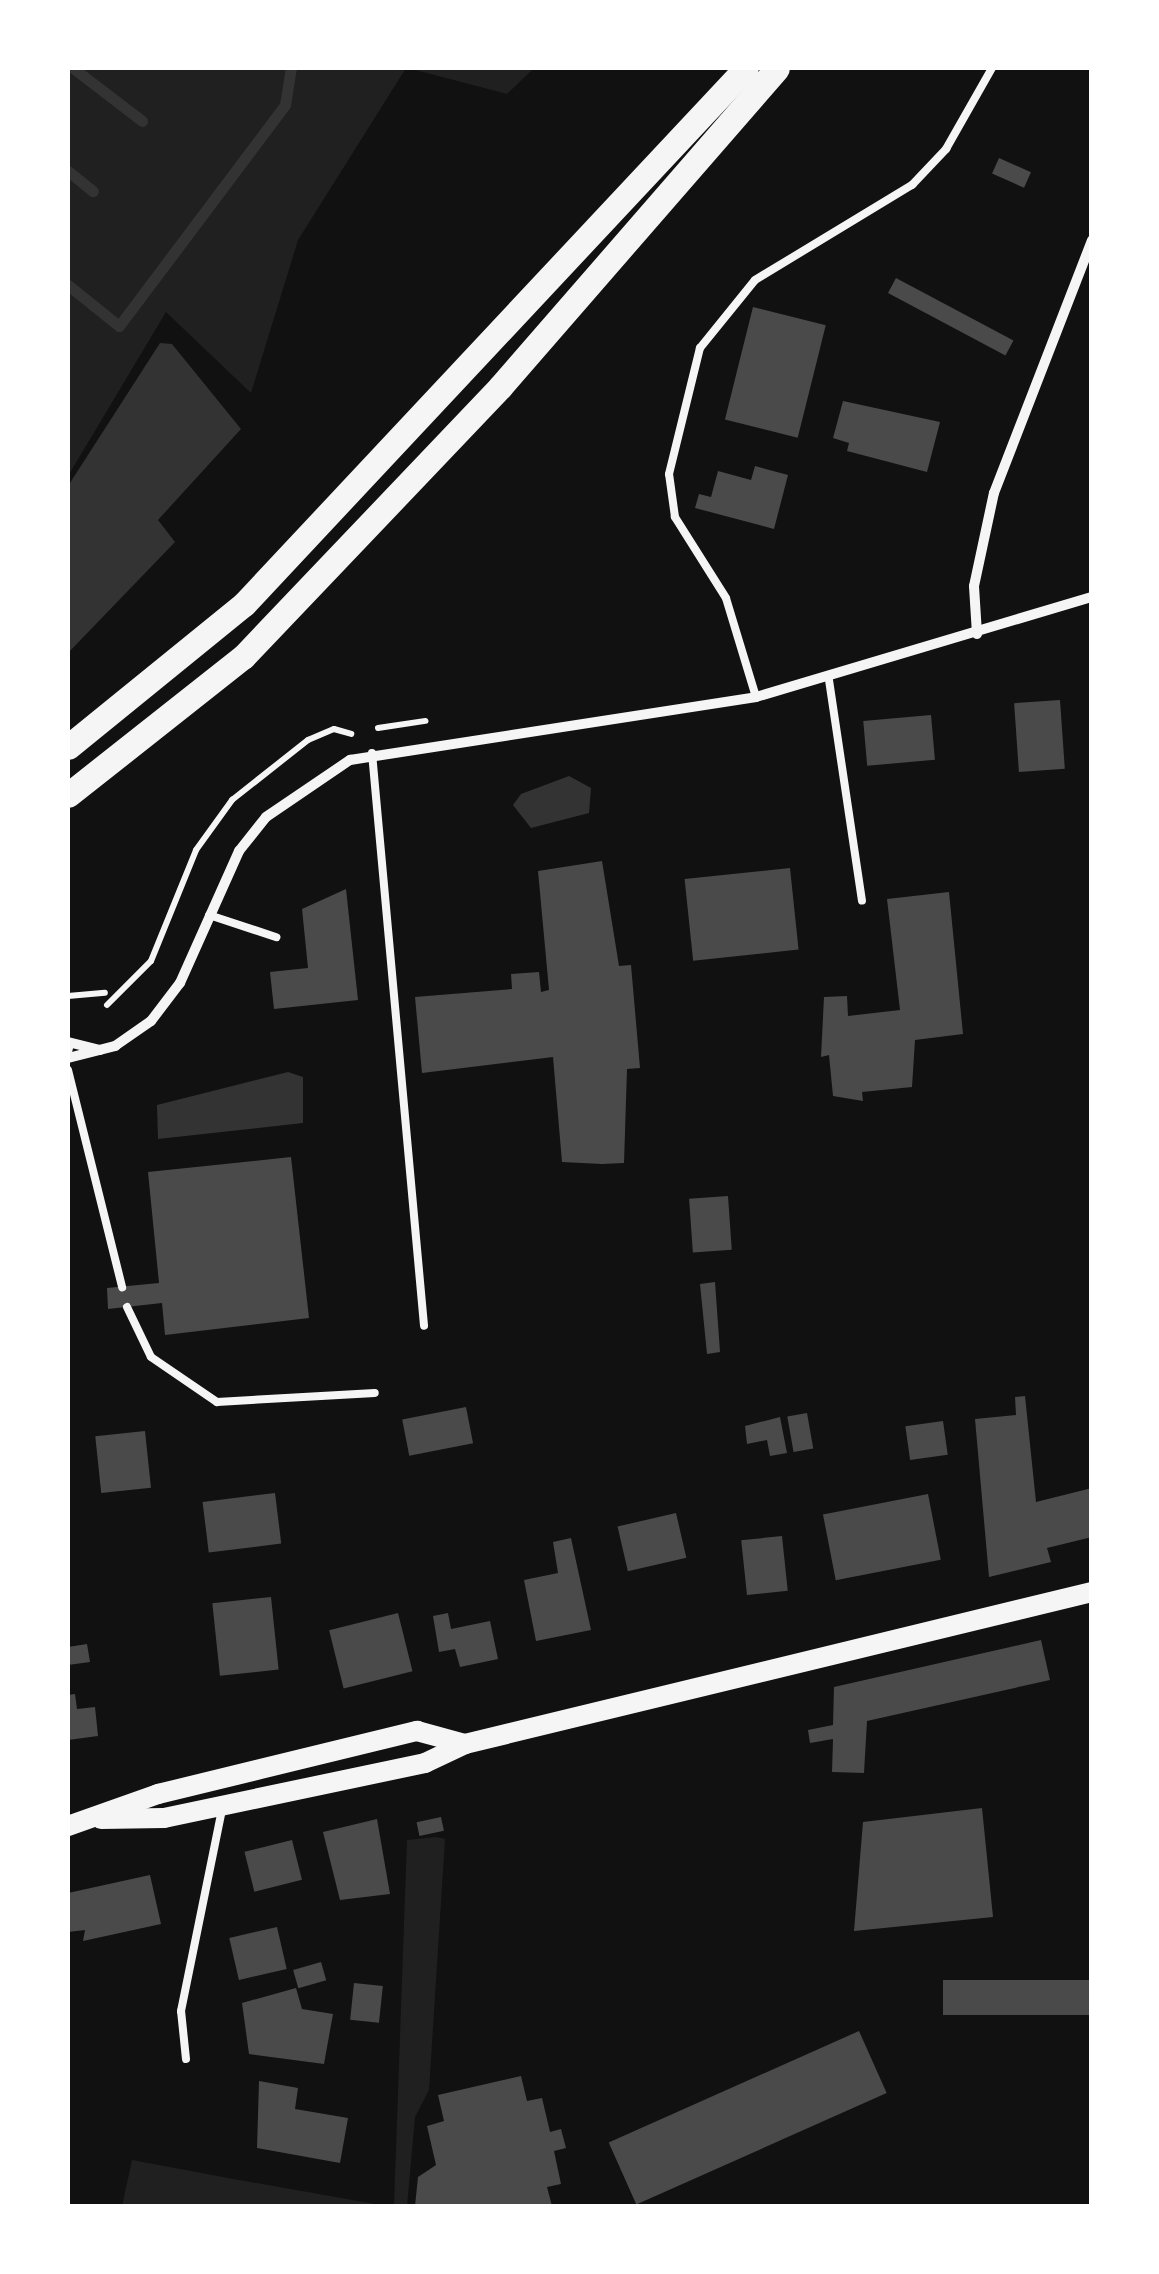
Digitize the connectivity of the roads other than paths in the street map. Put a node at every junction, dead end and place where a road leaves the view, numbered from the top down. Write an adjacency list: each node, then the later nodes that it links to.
1 (746, 68): 9 (main road)
2 (777, 68): 11 (main road)
3 (992, 68): 8 (lane)
4 (1092, 240): 6 (street)
5 (1092, 597): 6 (street)
6 (976, 634): 7 (street)
7 (829, 680): 8 (street); 12 (lane)
8 (756, 696): 10 (street)
9 (68, 747)
10 (372, 753): 13 (street); 19 (lane)
11 (68, 795)
12 (862, 901)
13 (209, 915): 14 (lane); 15 (street)
14 (276, 937)
15 (68, 1049)
16 (68, 1070): 17 (lane)
17 (122, 1286)
18 (128, 1307): 20 (lane)
19 (424, 1326)
20 (376, 1393)
21 (1092, 1592): 22 (main road)
22 (465, 1744): 23 (main road); 24 (main road)
23 (222, 1806): 24 (main road); 26 (lane)
24 (101, 1819): 25 (main road)
25 (68, 1826)
26 (186, 2059)

